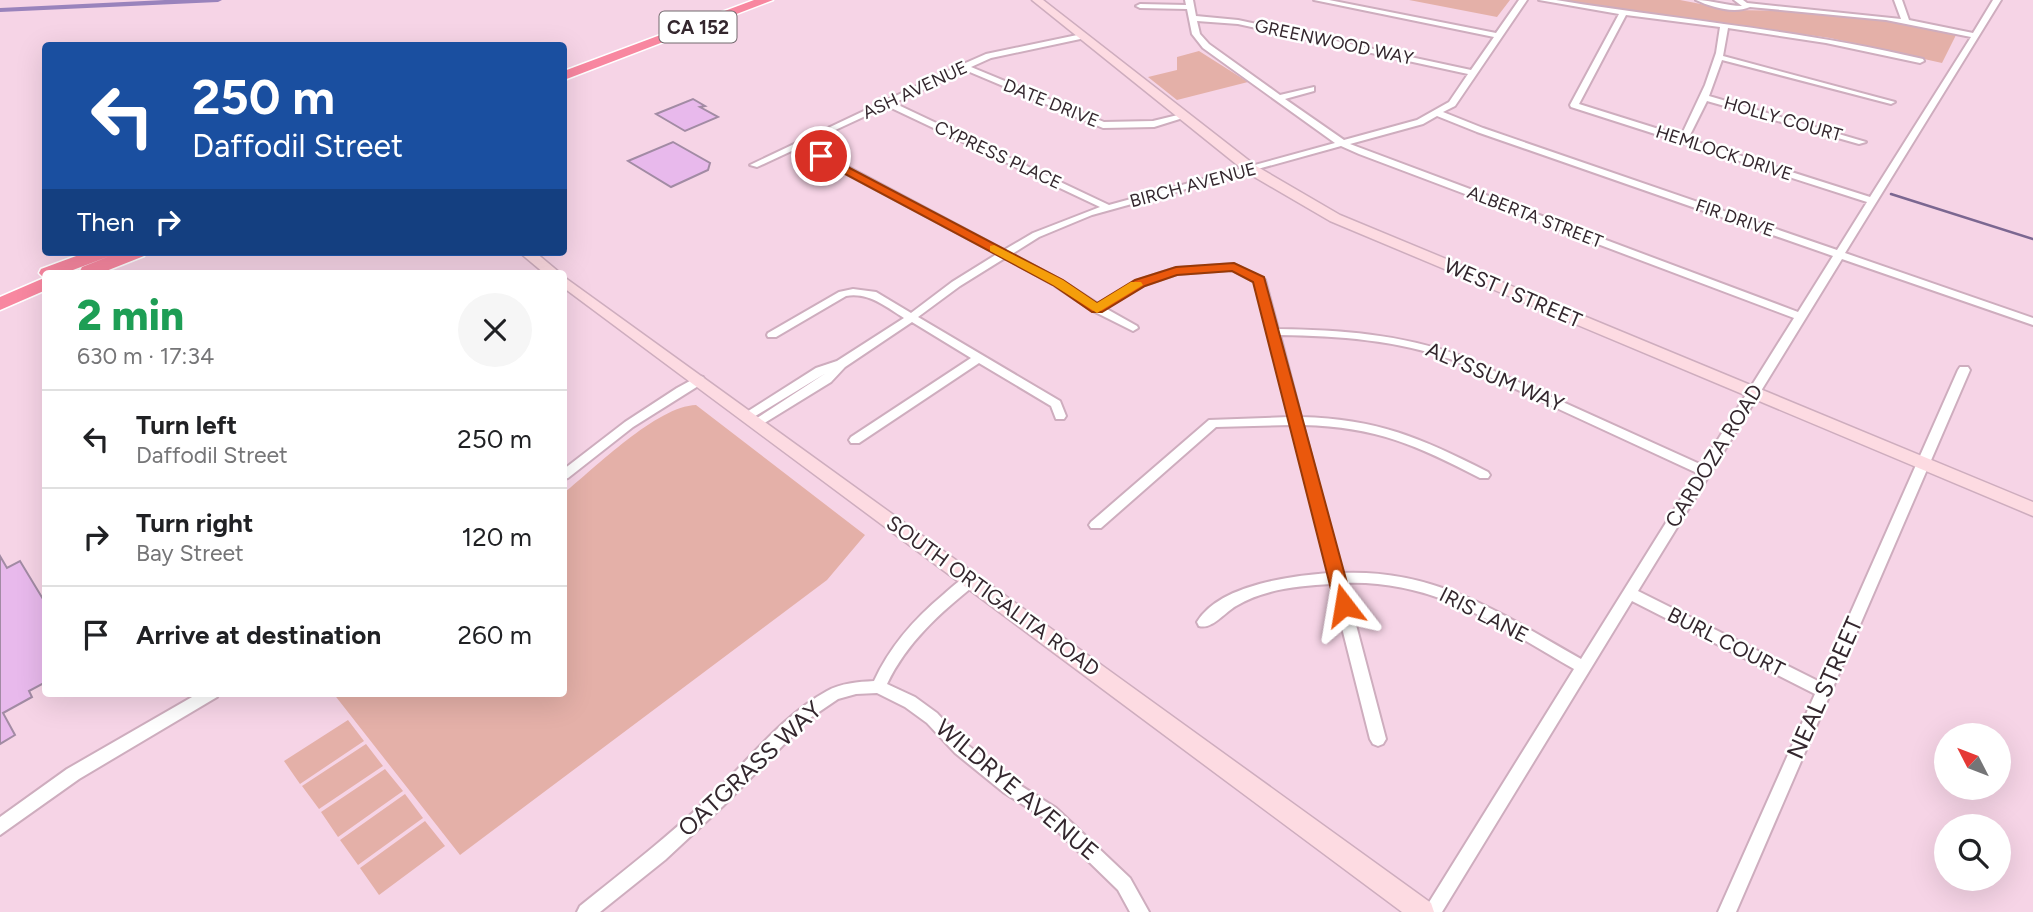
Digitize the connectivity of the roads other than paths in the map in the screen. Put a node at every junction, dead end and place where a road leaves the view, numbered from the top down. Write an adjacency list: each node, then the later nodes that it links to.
1 (766, 0): 21 (highway, CA 152)
2 (1037, 0): 19 (street, WEST I STREET)
3 (1318, 0): 20 (street)
4 (1523, 0): 20 (street, BIRCH AVENUE)
5 (1543, 0): 14 (street)
6 (1700, 0): 10 (street)
7 (1738, 0): 12 (street)
8 (1898, 0): 16 (street)
9 (1997, 0): 18 (street, CARDOZA ROAD)
10 (1719, 1): 12 (street)
11 (1190, 3): 13 (street, ALBERTA STREET); 15 (street, ALBERTA STREET)
12 (1747, 5): 16 (street)
13 (1140, 6)
14 (1623, 13): 17 (street); 35 (street, HEMLOCK DRIVE)
15 (1193, 18): 25 (street, GREENWOOD WAY); 30 (street, ALBERTA STREET)
16 (1905, 20): 18 (street)
17 (1724, 26): 22 (street); 23 (street)
18 (1974, 35): 41 (street, CARDOZA ROAD)
19 (1082, 36): 24 (street, ASH AVENUE); 34 (street, WEST I STREET)
20 (1498, 36): 25 (street, BIRCH AVENUE)
21 (629, 53): 26 (highway, CA 152); 27 (highway, CA 152)
22 (1718, 57): 29 (street); 31 (street)
23 (1920, 61)
24 (964, 67): 32 (street, ASH AVENUE); 34 (street, DATE DRIVE)
25 (1473, 72): 33 (street, BIRCH AVENUE)
26 (567, 75)
27 (567, 83)
28 (1311, 89): 30 (street)
29 (1703, 97): 35 (street); 36 (street, HOLLY COURT)
30 (1280, 98): 38 (street, ALBERTA STREET)
31 (1891, 102)
32 (887, 103): 37 (street, ASH AVENUE); 42 (street, CYPRESS PLACE)
33 (1437, 113): 38 (street, BIRCH AVENUE); 44 (street, FIR DRIVE)
34 (1183, 115): 40 (street, WEST I STREET)
35 (1683, 140): 41 (street, HEMLOCK DRIVE)
36 (1862, 142)
37 (798, 144): 39 (street, ASH AVENUE); 43 (street)
38 (1343, 144): 40 (street, BIRCH AVENUE); 60 (street, ALBERTA STREET)
39 (754, 165)
40 (1251, 169): 42 (street, BIRCH AVENUE); 68 (street, WEST I STREET)
41 (1874, 201): 44 (street, CARDOZA ROAD)
42 (1109, 208): 43 (street, BIRCH AVENUE)
43 (1005, 254): 58 (street); 59 (street, BIRCH AVENUE)
44 (1840, 255): 60 (street, CARDOZA ROAD); 61 (street, FIR DRIVE)
45 (94, 256): 49 (highway)
46 (110, 256): 50 (highway)
47 (127, 256): 51 (highway)
48 (531, 256): 52 (street)
49 (57, 270)
50 (75, 270)
51 (91, 270)
52 (549, 270)
53 (42, 276): 56 (highway)
54 (567, 283): 67 (street, SOUTH ORTIGALITA ROAD)
55 (42, 287): 57 (highway)
56 (0, 291)
57 (0, 304)
58 (1097, 309): 62 (street); 63 (street)
59 (911, 317): 64 (street); 65 (street); 70 (street, BIRCH AVENUE)
60 (1800, 317): 68 (street, CARDOZA ROAD)
61 (2033, 322)
62 (1133, 328)
63 (1273, 332): 71 (street); 74 (street, ALYSSUM WAY)
64 (772, 335)
65 (979, 358): 69 (street); 72 (street)
66 (1964, 370): 73 (street, NEAL STREET)
67 (699, 380): 70 (street, SOUTH ORTIGALITA ROAD); 75 (street)
68 (1753, 393): 73 (street, WEST I STREET); 74 (street, CARDOZA ROAD)
69 (1060, 416)
70 (752, 419): 80 (street, SOUTH ORTIGALITA ROAD)
71 (1296, 423): 76 (street); 78 (street); 79 (street)
72 (855, 440)
73 (1922, 463): 77 (street, WEST I STREET); 85 (street, NEAL STREET)
74 (1704, 471): 81 (street, CARDOZA ROAD)
75 (567, 472)
76 (1483, 475)
77 (2033, 509)
78 (1096, 525)
79 (1337, 579): 82 (street, IRIS LANE); 83 (street, IRIS LANE); 87 (street)
80 (971, 580): 84 (street); 91 (street, SOUTH ORTIGALITA ROAD)
81 (1629, 593): 83 (street, CARDOZA ROAD); 85 (street, BURL COURT)
82 (1204, 622)
83 (1583, 667): 92 (street, CARDOZA ROAD)
84 (878, 687): 89 (street, OATGRASS WAY); 90 (street, WILDRYE AVENUE)
85 (1824, 691): 93 (street, NEAL STREET)
86 (205, 697): 88 (street)
87 (1378, 739)
88 (0, 827)
89 (586, 912)
90 (1140, 912)
91 (1422, 912)
92 (1432, 912)
93 (1727, 912)

